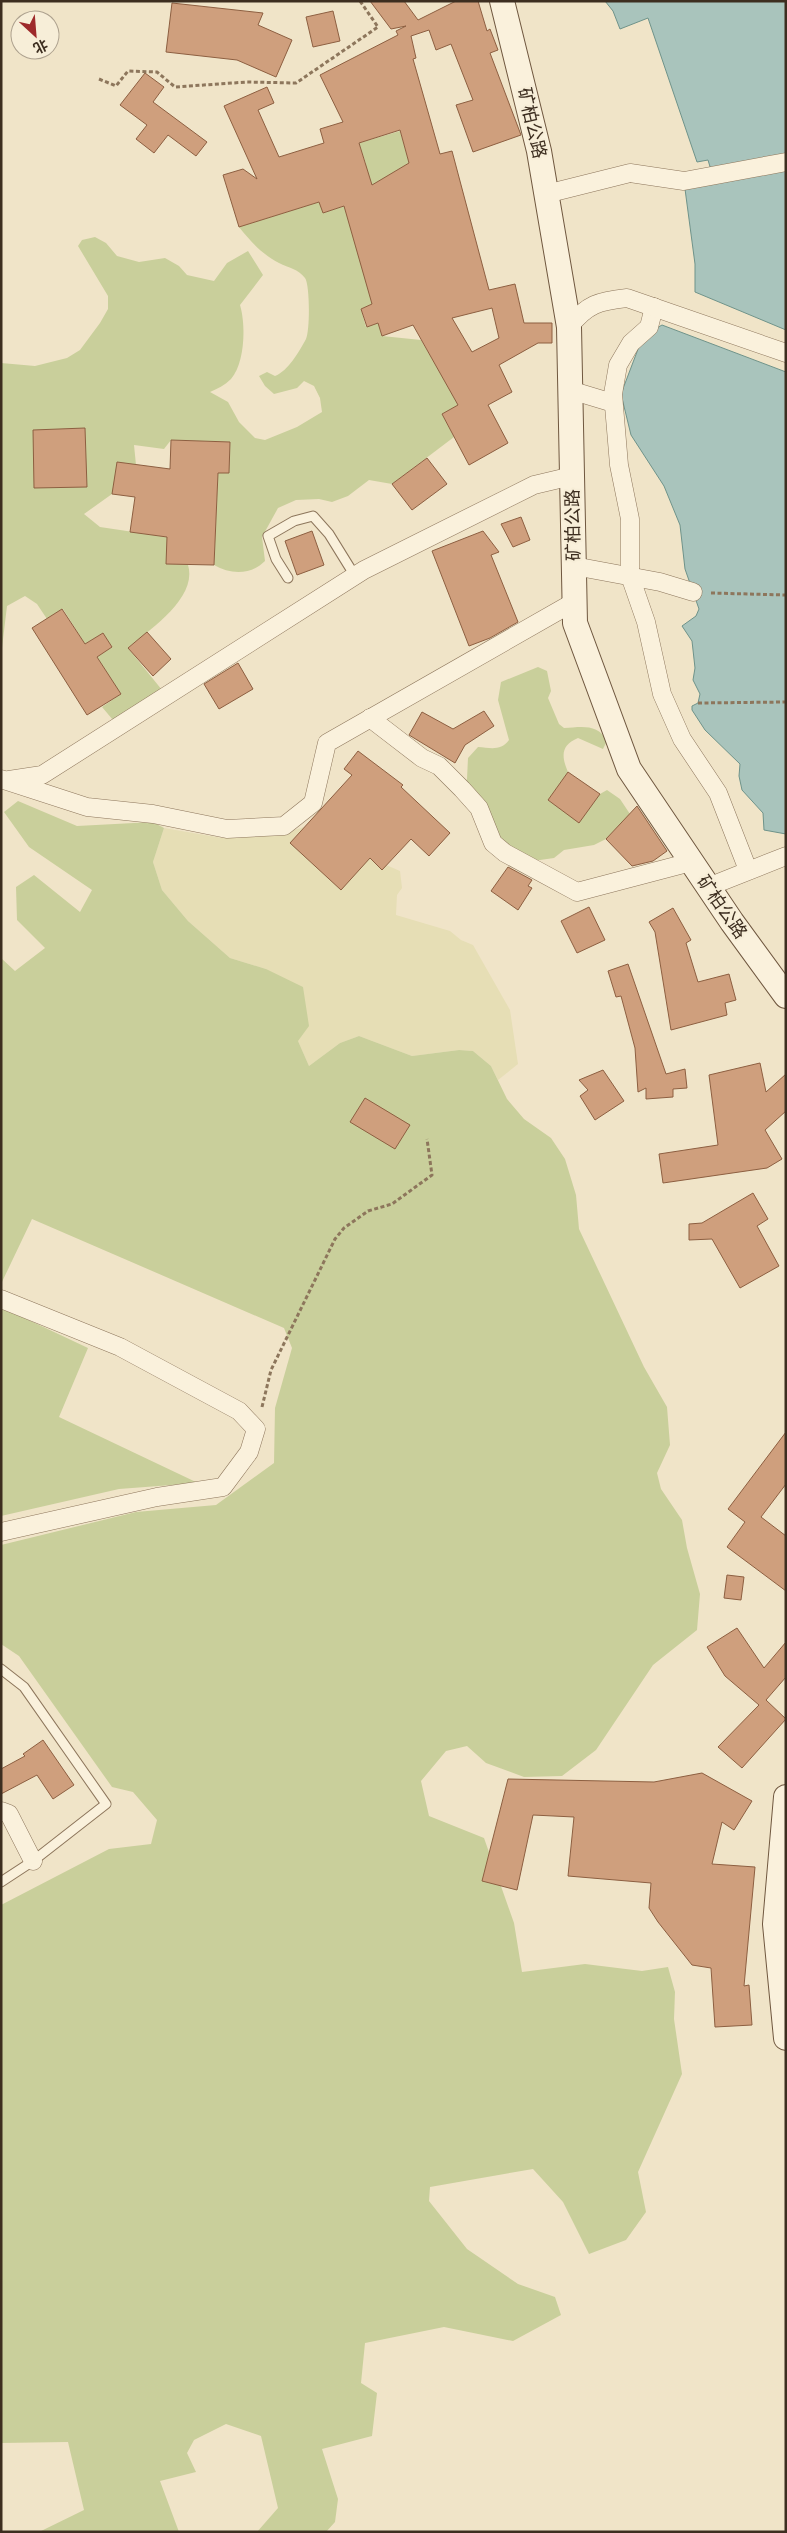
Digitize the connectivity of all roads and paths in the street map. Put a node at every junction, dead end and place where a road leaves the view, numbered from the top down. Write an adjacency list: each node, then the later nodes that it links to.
1 (360, 1): 3 (path)
2 (502, 1): 5 (street, 矿柏公路)
3 (99, 79)
4 (786, 162): 5 (street)
5 (546, 194): 7 (street, 矿柏公路)
6 (654, 307): 7 (street); 8 (street); 10 (street)
7 (568, 327): 9 (street, 矿柏公路)
8 (786, 353)
9 (570, 390): 10 (street); 11 (street, 矿柏公路)
10 (613, 404): 14 (street)
11 (572, 476): 12 (street, 矿柏公路); 13 (street)
12 (574, 566): 14 (street); 18 (street, 矿柏公路)
13 (355, 576): 15 (lane); 22 (street)
14 (630, 576): 16 (street); 25 (street)
15 (288, 578)
16 (693, 592): 17 (path)
17 (786, 594)
18 (574, 602): 21 (street); 24 (street, 矿柏公路)
19 (786, 702): 20 (path)
20 (698, 703)
21 (370, 718): 22 (street); 24 (street)
22 (3, 779)
23 (786, 856): 25 (street)
24 (691, 862): 26 (street, 矿柏公路)
25 (748, 870): 26 (street)
26 (708, 886): 27 (street, 矿柏公路)
27 (786, 996)
28 (427, 1139): 30 (path)
29 (1, 1299): 30 (street)
30 (256, 1429): 31 (street)
31 (1, 1532)
32 (1, 1670): 35 (lane)
33 (786, 1797): 37 (street)
34 (1, 1811): 35 (street)
35 (33, 1860): 36 (lane)
36 (1, 1882)
37 (783, 1971): 38 (street)
38 (786, 2038)

